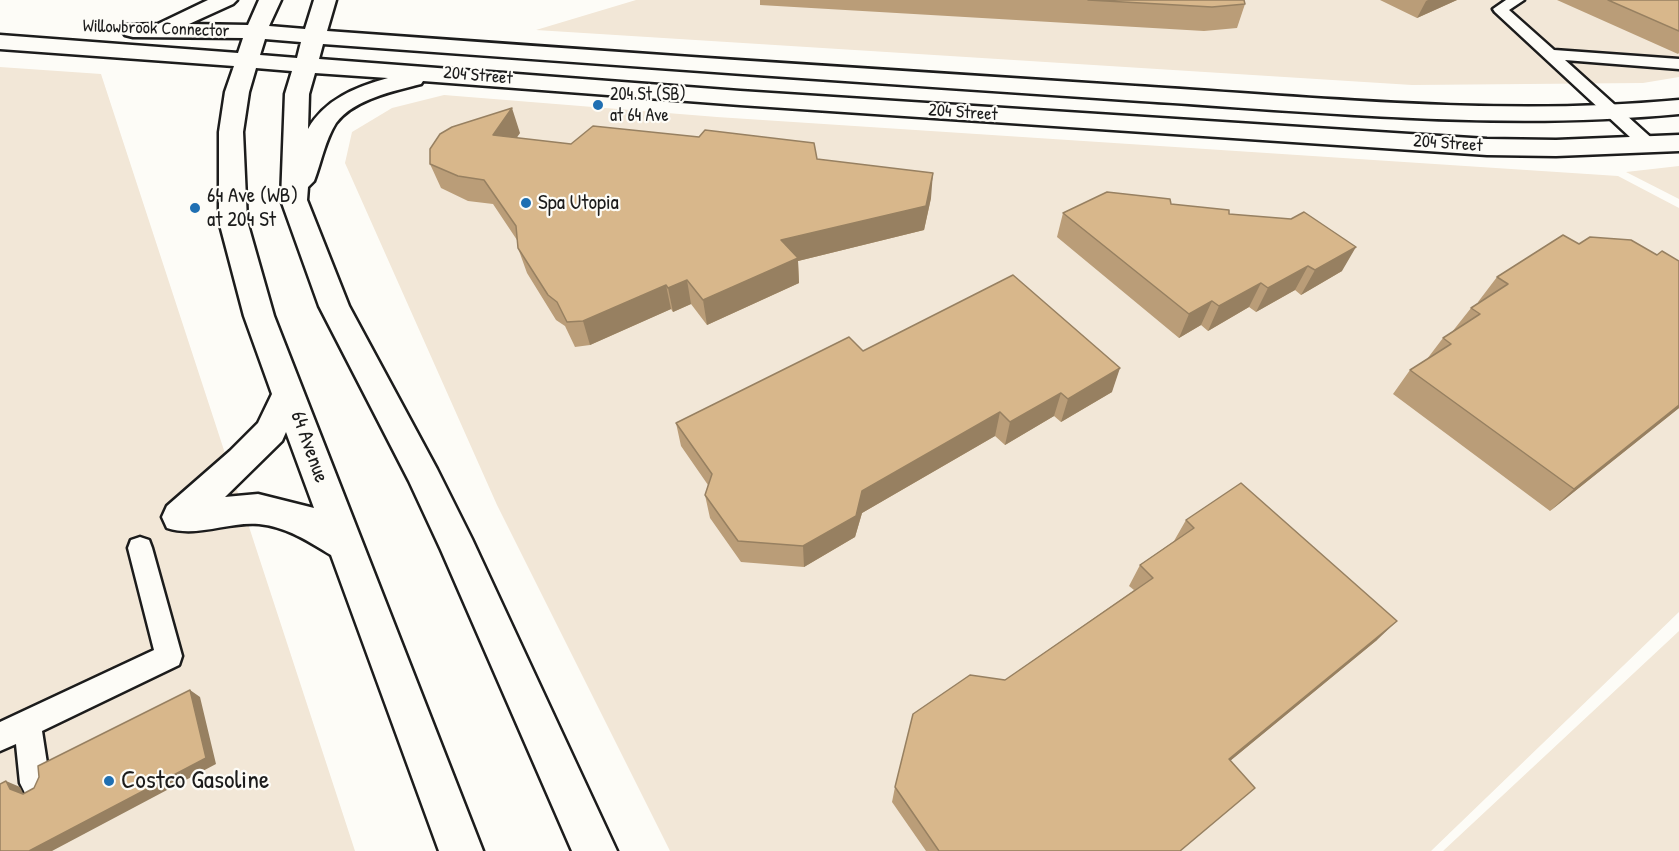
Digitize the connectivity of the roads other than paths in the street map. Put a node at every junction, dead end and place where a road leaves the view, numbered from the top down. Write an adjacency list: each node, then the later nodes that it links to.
1 (226, 0): 6 (main road)
2 (270, 0): 9 (main road, 64 Avenue)
3 (325, 0): 7 (main road)
4 (1517, 0): 10 (lane)
5 (107, 28): 6 (main road, Willowbrook Connector)
6 (155, 31): 9 (main road, Willowbrook Connector)
7 (312, 37): 9 (main road, Willowbrook Connector); 12 (main road); 15 (main road, 204 Street)
8 (0, 42): 9 (main road, Willowbrook Connector)
9 (252, 46): 12 (main road, 204 Street); 19 (main road, 64 Avenue)
10 (1550, 54): 11 (lane); 15 (lane)
11 (1679, 64)
12 (304, 65): 13 (main road, 204 Street); 18 (main road)
13 (440, 73): 17 (main road, 204 Street); 18 (main road)
14 (1679, 107): 15 (main road, 204 Street)
15 (1616, 113): 17 (lane)
16 (1679, 143): 17 (main road, 204 Street)
17 (1650, 146)
18 (294, 200): 26 (main road)
19 (289, 392): 20 (main road, 64 Avenue); 20 (main road)
20 (344, 544): 25 (main road, 64 Avenue)
21 (140, 548): 22 (lane)
22 (27, 723): 23 (lane); 24 (lane)
23 (0, 737)
24 (35, 783)
25 (461, 851)
26 (595, 851)

